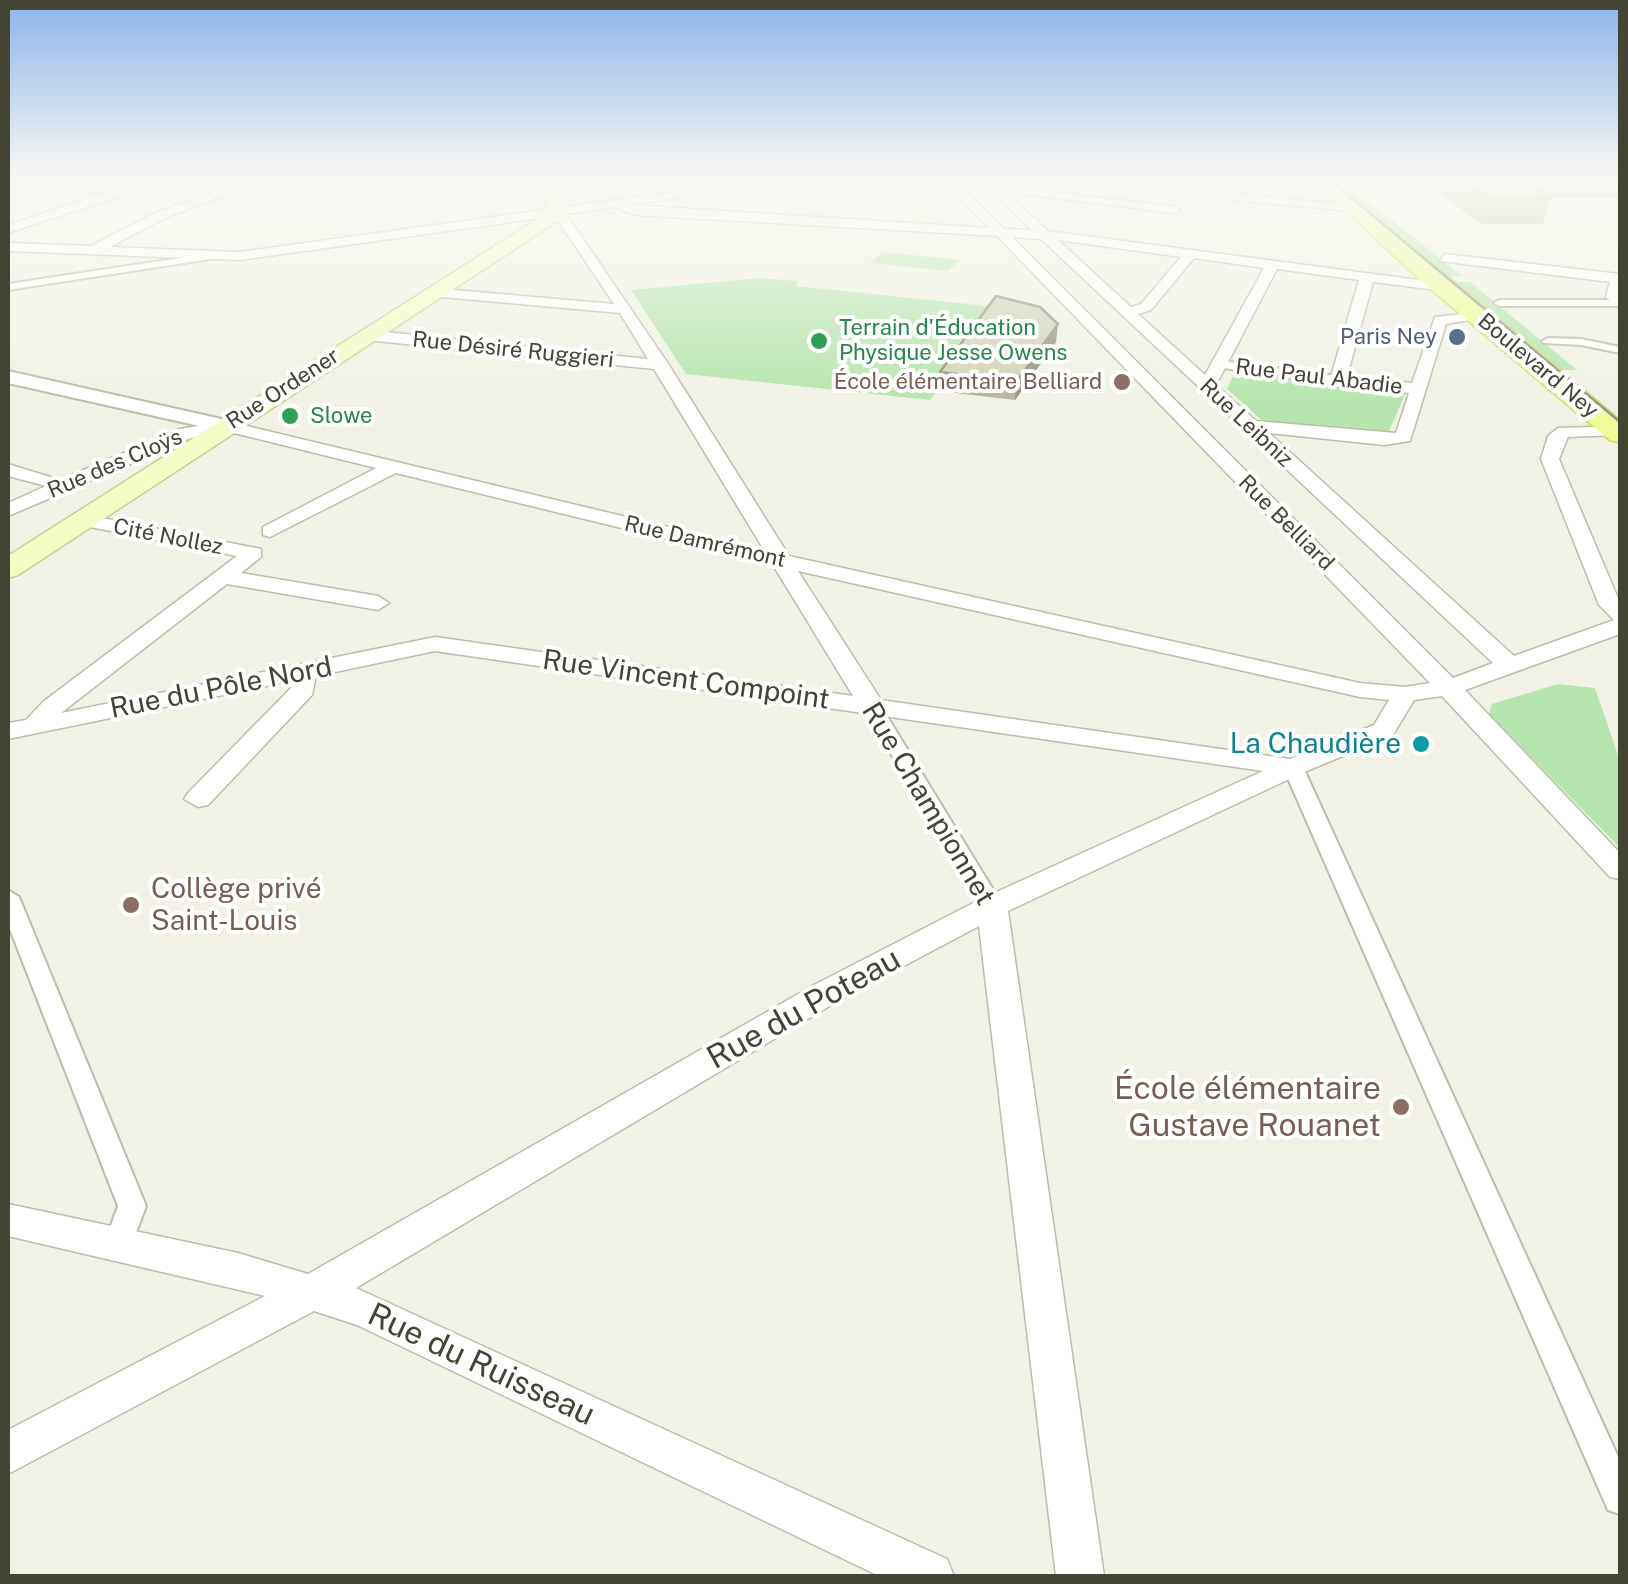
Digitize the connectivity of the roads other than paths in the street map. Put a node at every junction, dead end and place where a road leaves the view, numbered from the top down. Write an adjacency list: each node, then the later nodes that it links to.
1 (155, 253): 11 (street)
2 (244, 253): 11 (street)
3 (494, 253): 18 (main road, Rue Ordener)
4 (587, 253): 21 (street, Rue Championnet)
5 (1022, 253): 51 (street, Rue Belliard)
6 (1066, 253): 22 (street, Rue Leibniz)
7 (1182, 253): 10 (street)
8 (1405, 253): 17 (main road, Boulevard Ney)
9 (1439, 253): 12 (main road, Boulevard Ney)
10 (1190, 254): 13 (street); 22 (street)
11 (220, 256): 16 (street)
12 (1445, 258): 15 (street); 19 (main road, Boulevard Ney)
13 (1272, 265): 14 (street); 27 (street)
14 (1367, 277): 17 (street); 29 (street)
15 (1619, 278): 20 (street)
16 (8, 288)
17 (1444, 288): 19 (main road, Boulevard Ney)
18 (431, 292): 21 (street); 23 (main road, Rue Ordener)
19 (1484, 297): 20 (street); 24 (main road, Boulevard Ney); 31 (street); 35 (main road, Boulevard Ney)
20 (1620, 304)
21 (625, 309): 26 (street, Rue Championnet)
22 (1130, 312): 30 (street, Rue Leibniz)
23 (366, 335): 26 (street, Rue Désiré Ruggieri); 33 (main road, Rue Ordener)
24 (1548, 342): 25 (street); 32 (main road, Boulevard Ney)
25 (1620, 350)
26 (661, 366): 42 (street, Rue Championnet)
27 (1220, 366): 29 (street, Rue Paul Abadie); 30 (street)
28 (8, 376): 33 (street, Rue Damrémont)
29 (1338, 380): 31 (street, Rue Paul Abadie)
30 (1208, 386): 34 (street, Rue Leibniz)
31 (1418, 389): 34 (street)
32 (1618, 396)
33 (226, 426): 36 (street, Rue Damrémont); 39 (street, Rue des Cloÿs); 40 (main road, Rue Ordener)
34 (1249, 426): 49 (street, Rue Leibniz)
35 (1618, 432): 46 (street)
36 (394, 466): 41 (street); 42 (street, Rue Damrémont)
37 (8, 470): 38 (street)
38 (52, 482)
39 (8, 510)
40 (82, 520): 43 (main road, Rue Ordener); 44 (street, Cité Nollez)
41 (270, 531)
42 (780, 560): 52 (street, Rue Damrémont); 53 (street, Rue Championnet)
43 (8, 569)
44 (224, 576): 45 (street, Cité Nollez); 54 (street)
45 (378, 603)
46 (1620, 615)
47 (1620, 626): 49 (street)
48 (435, 644): 50 (street, Rue du Pôle Nord); 53 (street, Rue Vincent Compoint)
49 (1509, 665): 51 (street)
50 (304, 672): 54 (street, Rue du Pôle Nord); 57 (street)
51 (1448, 688): 52 (street); 58 (street, Rue Belliard)
52 (1406, 694): 56 (street, Rue du Poteau)
53 (872, 708): 56 (street, Rue Vincent Compoint); 60 (street, Rue Championnet)
54 (36, 725): 55 (street, Rue du Pôle Nord)
55 (8, 731)
56 (1293, 767): 60 (street, Rue du Poteau); 65 (street)
57 (198, 798)
58 (1620, 870)
59 (8, 897): 62 (street)
60 (992, 906): 63 (street, Rue du Poteau); 67 (street, Rue Championnet)
61 (8, 1220): 62 (street, Rue du Ruisseau)
62 (118, 1244): 63 (street, Rue du Ruisseau)
63 (312, 1292): 64 (street, Rue du Poteau); 66 (street, Rue du Ruisseau)
64 (8, 1453)
65 (1620, 1498)
66 (930, 1576)
67 (1080, 1576)

